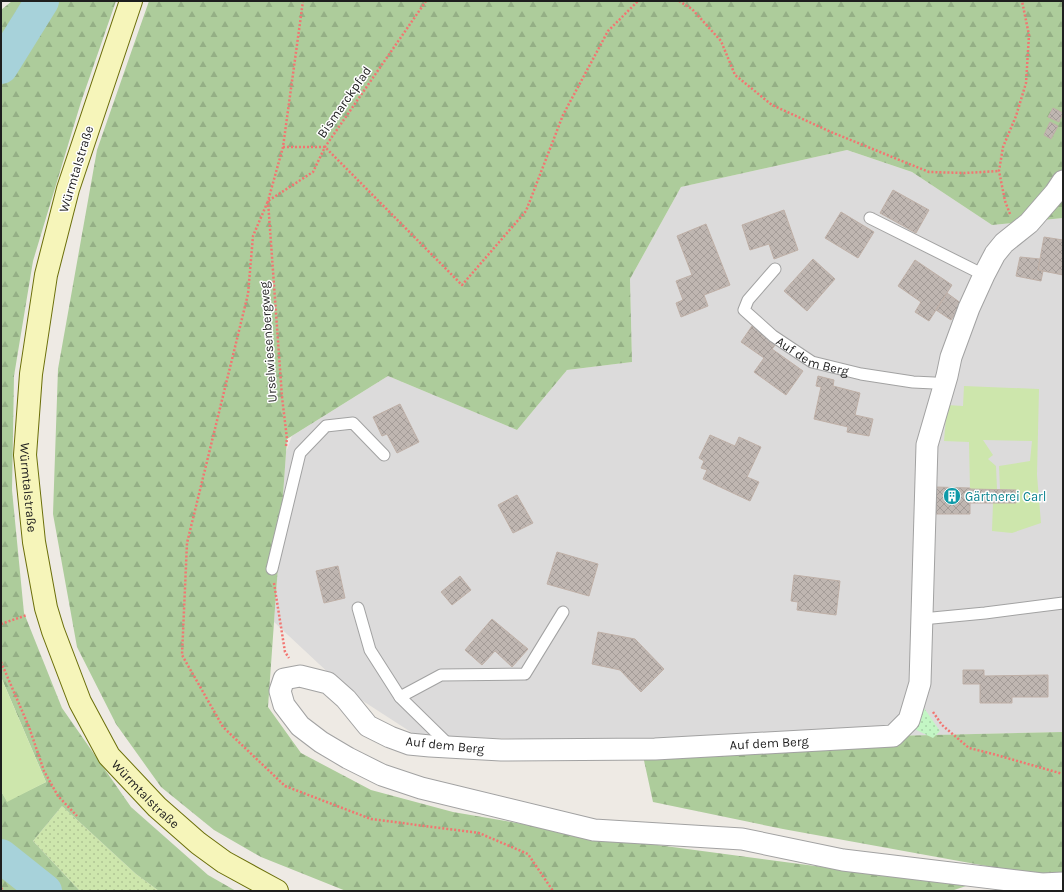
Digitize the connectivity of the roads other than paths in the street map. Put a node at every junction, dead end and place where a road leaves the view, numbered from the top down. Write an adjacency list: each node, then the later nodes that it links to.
1 (131, 1): 16 (main road, Würmtalstraße)
2 (1063, 181): 5 (street, Auf dem Berg)
3 (870, 218): 5 (lane)
4 (775, 269): 6 (lane, Auf dem Berg)
5 (984, 275): 6 (street, Auf dem Berg)
6 (945, 386): 12 (street, Auf dem Berg)
7 (384, 455): 8 (lane)
8 (272, 570)
9 (1063, 603): 12 (lane)
10 (358, 608): 13 (lane)
11 (563, 612): 13 (lane)
12 (922, 619): 14 (street, Auf dem Berg)
13 (400, 698): 14 (lane)
14 (452, 747): 15 (street, Auf dem Berg)
15 (1063, 883)
16 (277, 891)

